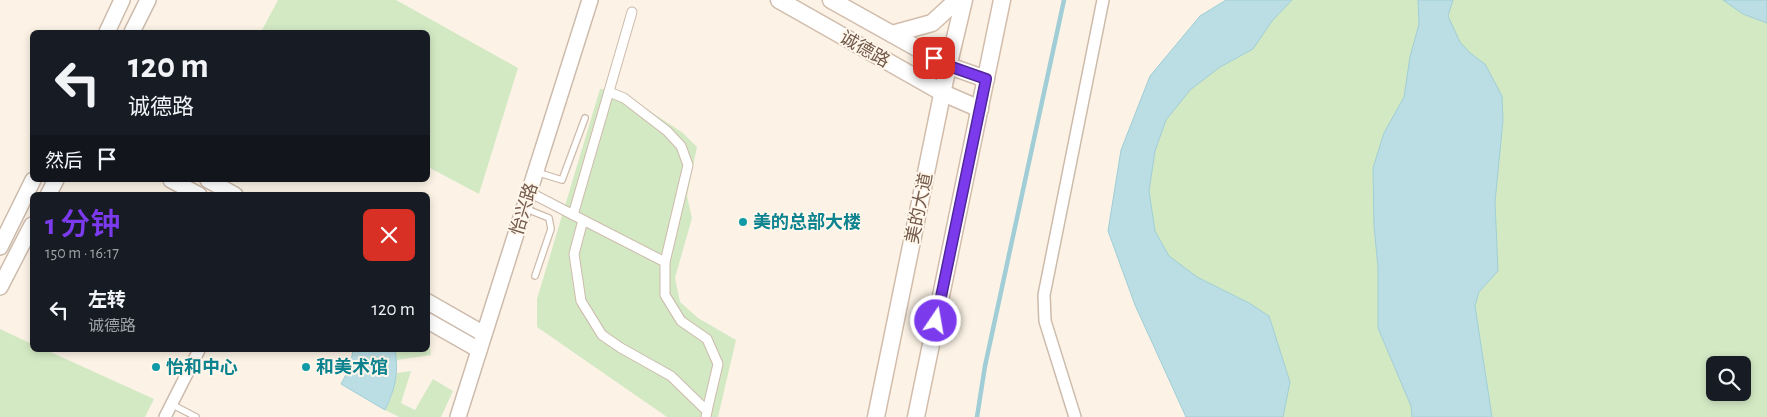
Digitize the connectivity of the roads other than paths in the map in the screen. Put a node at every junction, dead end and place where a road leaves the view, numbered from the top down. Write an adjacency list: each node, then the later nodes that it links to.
1 (122, 0): 11 (street)
2 (148, 0): 12 (street)
3 (590, 0): 20 (street, 怡兴路)
4 (779, 0): 17 (main road, 诚德路)
5 (831, 0): 13 (main road, 诚德路)
6 (957, 0): 13 (main road)
7 (964, 0): 14 (main road, 美的大道)
8 (1002, 0): 15 (main road)
9 (1103, 0): 47 (street)
10 (632, 12): 16 (street)
11 (108, 30)
12 (133, 30)
13 (892, 34): 14 (main road, 诚德路)
14 (949, 66): 15 (main road, 诚德路); 17 (main road, 美的大道)
15 (986, 79): 18 (main road)
16 (609, 92): 28 (street); 32 (street)
17 (943, 93): 18 (main road, 诚德路); 45 (main road, 美的大道)
18 (980, 109): 46 (main road)
19 (585, 118): 20 (lane)
20 (536, 172): 26 (street, 怡兴路)
21 (32, 182): 31 (street)
22 (176, 182): 24 (street)
23 (212, 182): 25 (street)
24 (194, 192)
25 (230, 192)
26 (529, 192): 27 (street, 怡兴路); 28 (street)
27 (524, 208): 33 (lane); 37 (street, 怡兴路)
28 (573, 215): 29 (street)
29 (583, 220): 32 (street); 41 (street)
30 (30, 229): 34 (street)
31 (0, 247)
32 (665, 262): 41 (street)
33 (535, 276)
34 (0, 287)
35 (430, 303): 37 (street)
36 (430, 322): 38 (street)
37 (484, 334): 38 (street, 怡兴路)
38 (479, 350): 44 (street, 怡兴路)
39 (198, 352): 40 (street)
40 (171, 404): 42 (street); 43 (lane)
41 (707, 414)
42 (165, 417)
43 (196, 417)
44 (458, 417)
45 (876, 417)
46 (916, 417)
47 (1075, 417)

